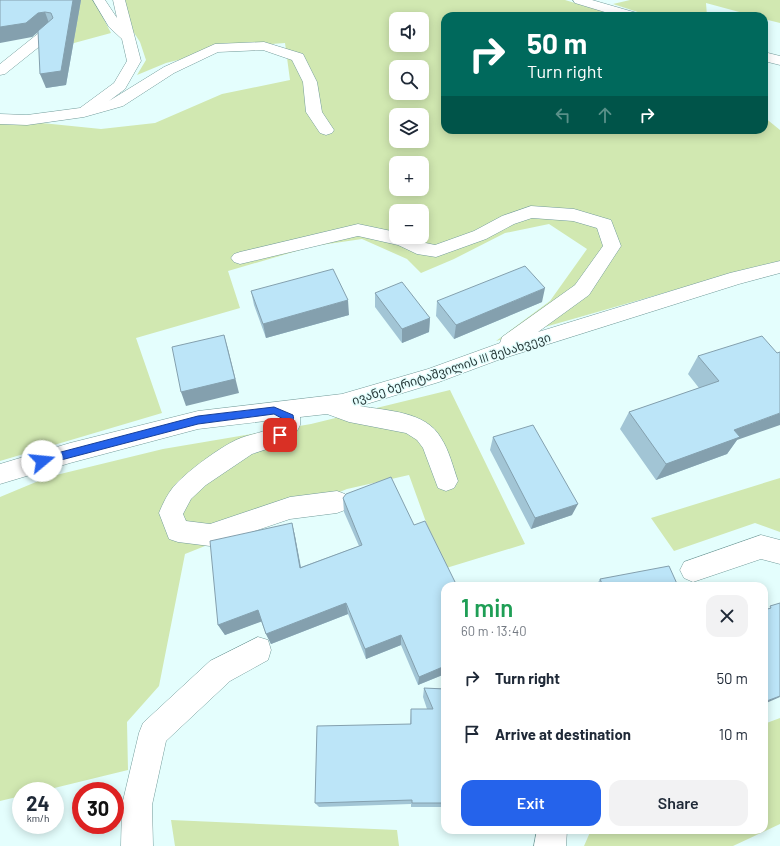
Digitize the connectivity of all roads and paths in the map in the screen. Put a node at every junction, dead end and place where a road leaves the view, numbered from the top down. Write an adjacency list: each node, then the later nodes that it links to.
1 (99, 0): 6 (street)
2 (118, 0): 6 (street)
3 (579, 0): 4 (street)
4 (619, 12)
5 (50, 31): 11 (street)
6 (128, 40): 12 (street)
7 (0, 55): 10 (street)
8 (768, 57): 9 (street)
9 (780, 61)
10 (0, 62)
11 (0, 71)
12 (84, 112): 13 (street); 14 (street)
13 (0, 119)
14 (326, 130)
15 (240, 258): 17 (street)
16 (780, 267): 17 (street, ივანე ბერიტაშვილის III შესახვევი)
17 (491, 354): 18 (street, ივანე ბერიტაშვილის III შესახვევი)
18 (327, 405): 19 (street, ივანე ბერიტაშვილის III შესახვევი); 21 (street)
19 (274, 410): 20 (street, ივანე ბერიტაშვილის III შესახვევი); 22 (street)
20 (0, 474)
21 (446, 481)
22 (337, 502)
23 (780, 552): 24 (street)
24 (693, 570)
25 (258, 650): 27 (street)
26 (552, 834): 28 (street)
27 (137, 846)
28 (550, 846)

